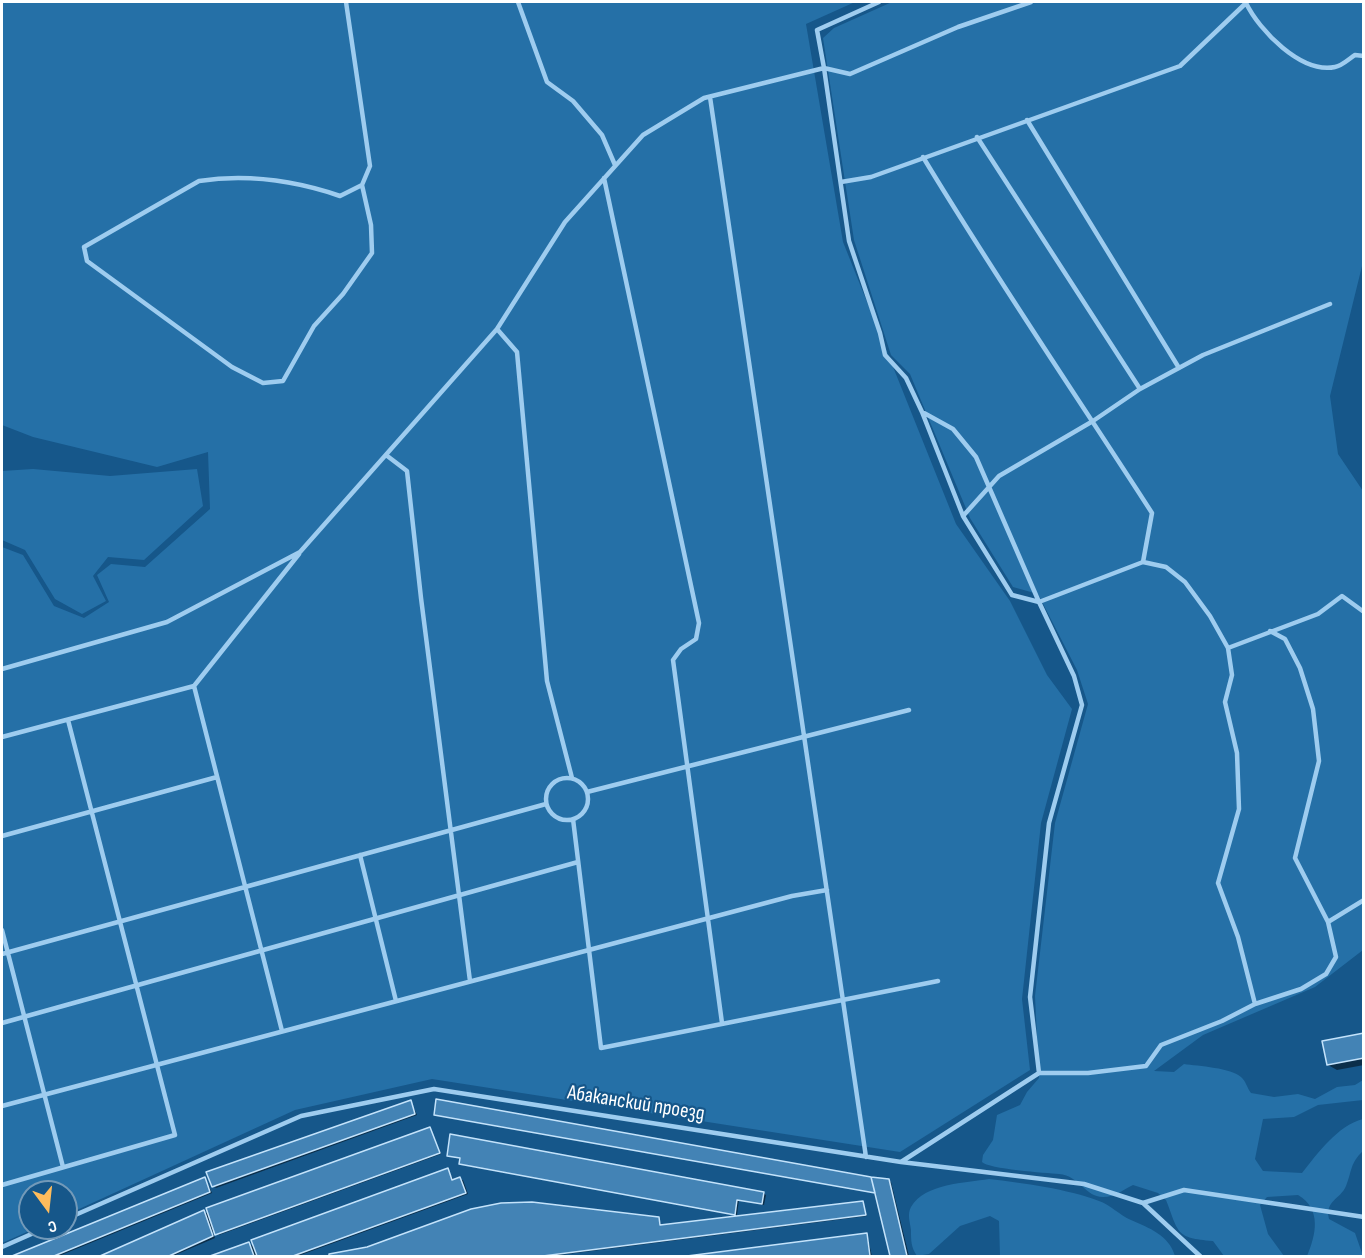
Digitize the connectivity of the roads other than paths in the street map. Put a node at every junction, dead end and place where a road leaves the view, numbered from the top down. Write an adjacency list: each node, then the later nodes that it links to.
1 (345, 2): 15 (lane)
2 (518, 2): 12 (lane)
3 (879, 2): 7 (lane)
4 (1030, 2): 7 (lane)
5 (1245, 2): 6 (lane); 9 (lane)
6 (1364, 56)
7 (824, 68): 8 (lane); 14 (lane)
8 (710, 97): 12 (lane); 35 (lane)
9 (1027, 120): 10 (lane); 18 (lane)
10 (977, 137): 11 (lane); 19 (lane)
11 (923, 157): 14 (lane); 21 (lane)
12 (615, 165): 13 (lane)
13 (604, 178): 17 (lane); 37 (lane)
14 (841, 182): 20 (lane)
15 (363, 185): 15 (lane)
16 (1330, 304): 18 (lane)
17 (497, 328): 22 (lane); 39 (lane)
18 (1179, 368): 19 (lane)
19 (1140, 389): 21 (lane)
20 (922, 412): 23 (lane); 24 (lane)
21 (1093, 421): 23 (lane); 26 (lane)
22 (386, 455): 25 (lane); 44 (lane)
23 (990, 486): 24 (lane); 27 (lane)
24 (963, 516): 27 (lane)
25 (300, 552): 31 (lane); 32 (lane)
26 (1143, 562): 27 (lane); 30 (lane)
27 (1039, 602): 71 (lane)
28 (1364, 612): 29 (lane)
29 (1270, 631): 30 (lane); 55 (lane)
30 (1228, 648): 65 (lane)
31 (2, 669)
32 (194, 686): 34 (lane); 38 (lane)
33 (909, 710): 35 (lane)
34 (68, 720): 36 (lane); 42 (lane)
35 (804, 736): 37 (lane); 49 (lane)
36 (2, 737)
37 (688, 766): 40 (lane); 52 (lane)
38 (218, 777): 42 (lane); 48 (lane)
39 (572, 778): 40 (lane); 41 (lane)
40 (587, 792): 43 (lane)
41 (546, 804): 43 (lane); 44 (lane)
42 (93, 812): 45 (lane); 54 (lane)
43 (573, 819): 47 (lane)
44 (451, 830): 46 (lane); 50 (lane)
45 (2, 836)
46 (360, 855): 48 (lane); 53 (lane)
47 (578, 862): 50 (lane); 57 (lane)
48 (245, 887): 54 (lane); 58 (lane)
49 (827, 890): 52 (lane); 63 (lane)
50 (459, 895): 53 (lane); 60 (lane)
51 (1364, 900): 55 (lane)
52 (709, 918): 57 (lane); 68 (lane)
53 (376, 919): 58 (lane); 64 (lane)
54 (122, 921): 59 (lane); 62 (lane)
55 (1328, 922): 65 (lane)
56 (2, 930): 59 (lane)
57 (589, 949): 60 (lane); 68 (lane)
58 (262, 951): 62 (lane); 69 (lane)
59 (4, 953): 66 (lane)
60 (470, 981): 64 (lane)
61 (938, 981): 63 (lane)
62 (138, 985): 66 (lane); 70 (lane)
63 (843, 999): 68 (lane); 74 (lane)
64 (396, 1000): 69 (lane)
65 (1255, 1004): 71 (lane)
66 (24, 1017): 67 (lane); 72 (lane)
67 (2, 1023)
68 (723, 1023)
69 (282, 1031): 70 (lane)
70 (157, 1065): 72 (lane); 76 (lane)
71 (1039, 1073): 75 (lane)
72 (44, 1095): 73 (lane); 76 (lane)
73 (2, 1106)
74 (866, 1157): 75 (lane, Абаканский проезд); 79 (lane, Абаканский проезд)
75 (902, 1162): 78 (lane, Абаканский проезд)
76 (63, 1167): 77 (lane)
77 (2, 1185)
78 (1143, 1203): 80 (lane); 83 (lane, Абаканский проезд)
79 (78, 1214)
80 (1364, 1217)
81 (18, 1240): 82 (lane)
82 (2, 1247)
83 (1200, 1257)

